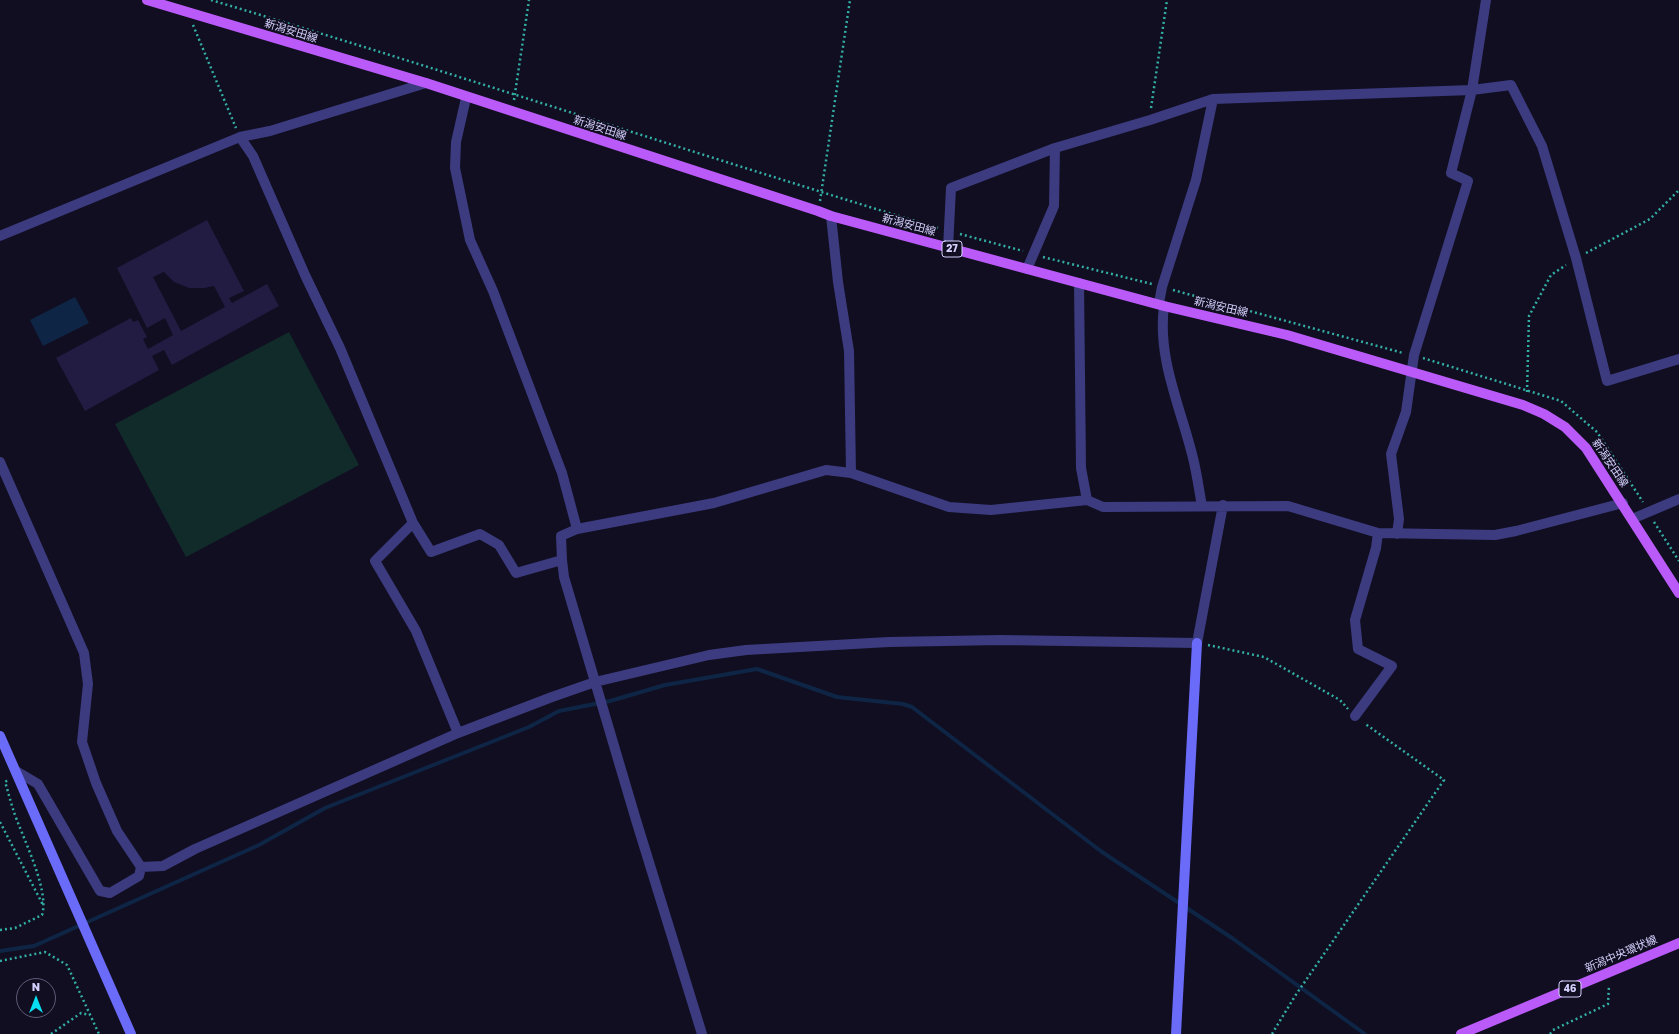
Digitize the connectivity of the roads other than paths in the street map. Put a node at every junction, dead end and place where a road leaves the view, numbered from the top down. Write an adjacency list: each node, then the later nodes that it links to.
1 (147, 0): 3 (main road, 新潟安田線 / 27)
2 (1486, 0): 4 (street)
3 (426, 84): 5 (main road, 新潟安田線 / 27); 7 (street)
4 (1472, 90): 6 (street); 15 (street); 16 (street)
5 (466, 98): 9 (main road, 新潟安田線 / 27); 26 (street)
6 (1213, 99): 8 (street); 14 (street)
7 (240, 137): 10 (street); 25 (street)
8 (1055, 148): 11 (street); 12 (street)
9 (831, 216): 11 (main road, 新潟安田線 / 27); 18 (street)
10 (0, 236)
11 (948, 248): 12 (main road, 新潟安田線 / 27)
12 (1027, 269): 13 (main road, 新潟安田線 / 27)
13 (1079, 283): 14 (main road, 新潟安田線 / 27); 20 (street)
14 (1162, 305): 16 (main road, 新潟安田線 / 27); 23 (street)
15 (1679, 359)
16 (1412, 371): 21 (main road, 新潟安田線 / 27); 28 (street)
17 (0, 462): 37 (street)
18 (851, 473): 20 (street); 26 (street)
19 (1679, 499): 24 (street)
20 (1088, 500): 23 (street)
21 (1623, 503): 24 (main road, 新潟安田線 / 27); 28 (street)
22 (1223, 505): 23 (street); 27 (street); 31 (street)
23 (1202, 506)
24 (1632, 519): 30 (main road, 新潟安田線 / 27)
25 (413, 522): 29 (street); 34 (street)
26 (577, 530): 29 (street)
27 (1378, 533): 28 (street); 33 (street)
28 (1396, 534)
29 (562, 560): 32 (street)
30 (1679, 593)
31 (1197, 643): 32 (street); 41 (street)
32 (595, 682): 34 (street); 40 (street)
33 (1355, 716)
34 (458, 733): 37 (street)
35 (0, 736): 36 (street)
36 (16, 771): 37 (street); 39 (street)
37 (141, 867)
38 (1679, 943): 42 (main road, 新潟中央環状線 / 46)
39 (131, 1034)
40 (702, 1034)
41 (1176, 1034)
42 (1461, 1034)

